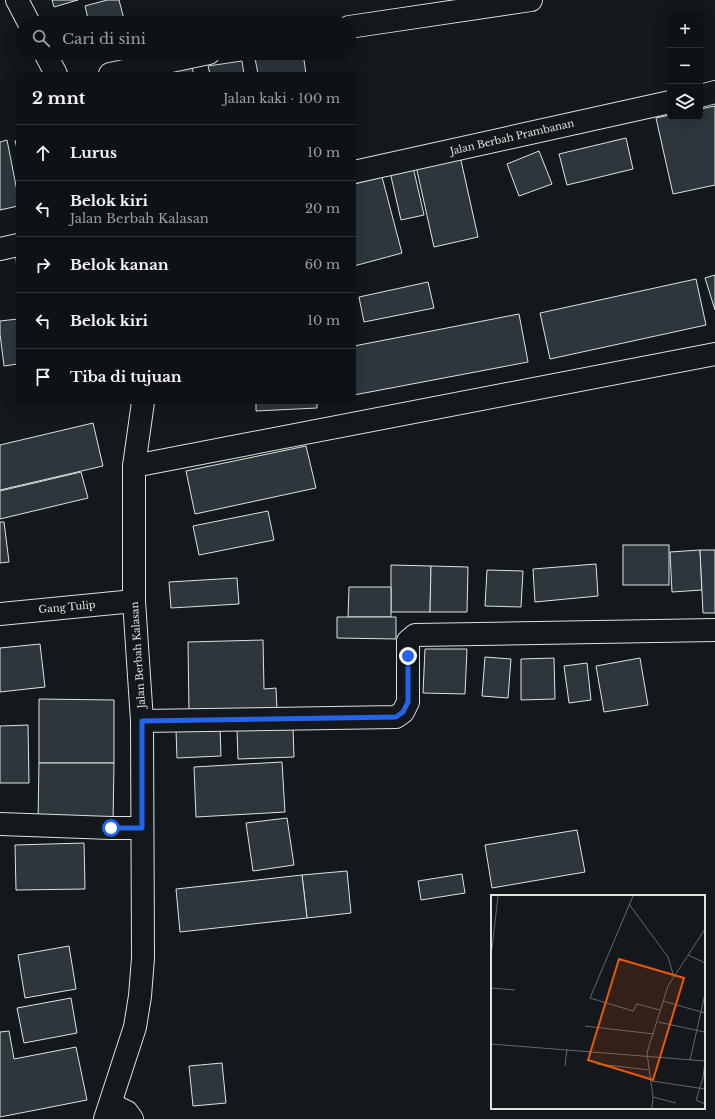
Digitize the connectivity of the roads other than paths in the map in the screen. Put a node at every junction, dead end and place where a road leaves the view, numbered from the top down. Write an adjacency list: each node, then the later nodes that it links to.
1 (17, 0): 3 (street)
2 (531, 0): 4 (street)
3 (25, 16)
4 (356, 25)
5 (49, 60): 7 (street)
6 (177, 60): 8 (street)
7 (55, 72)
8 (120, 72)
9 (715, 92): 10 (street)
10 (703, 95)
11 (667, 103): 12 (street, Jalan Berbah Prambanan)
12 (356, 172)
13 (16, 245): 14 (street)
14 (0, 249)
15 (715, 354): 17 (street)
16 (142, 404): 17 (street, Jalan Berbah Kalasan)
17 (134, 466): 18 (street, Jalan Berbah Kalasan)
18 (134, 601): 19 (street, Gang Tulip); 21 (street, Jalan Berbah Kalasan)
19 (0, 614)
20 (715, 630): 21 (street)
21 (142, 721): 23 (street, Jalan Berbah Kalasan)
22 (0, 824): 23 (street)
23 (142, 828): 24 (street, Jalan Berbah Kalasan)
24 (108, 1112): 25 (street)
25 (132, 1119)

